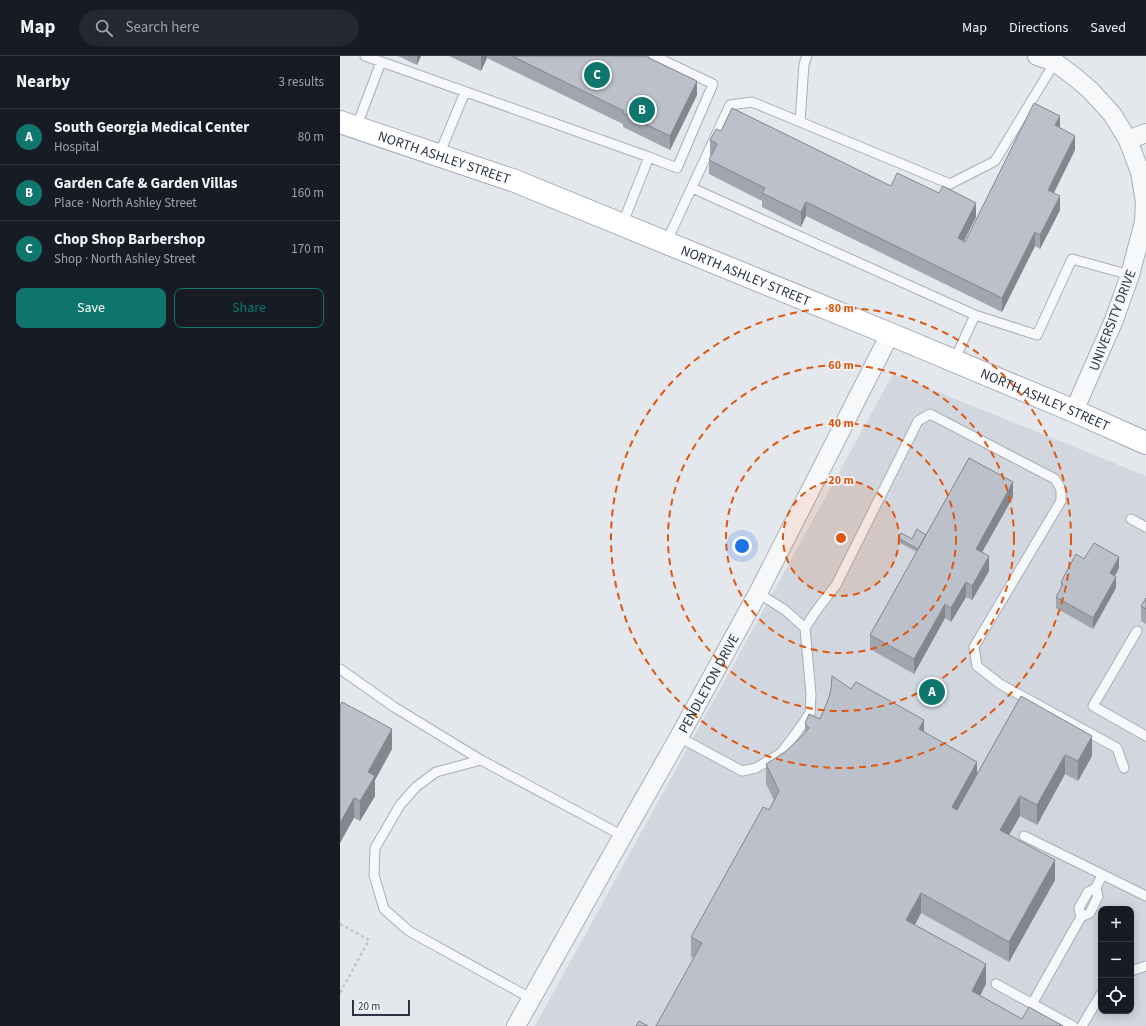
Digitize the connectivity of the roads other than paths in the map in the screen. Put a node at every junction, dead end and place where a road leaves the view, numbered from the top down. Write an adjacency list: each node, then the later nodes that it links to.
1 (365, 56): 5 (lane)
2 (654, 56): 13 (lane)
3 (807, 56): 8 (lane)
4 (1037, 56): 6 (street, UNIVERSITY DRIVE)
5 (381, 62): 7 (lane); 9 (lane)
6 (1055, 62): 8 (lane); 11 (street, UNIVERSITY DRIVE)
7 (465, 92): 12 (lane); 13 (lane)
8 (800, 122): 14 (lane)
9 (348, 125): 12 (main road, NORTH ASHLEY STREET)
10 (1146, 133): 11 (street)
11 (1128, 140): 17 (street, UNIVERSITY DRIVE)
12 (440, 156): 15 (main road, NORTH ASHLEY STREET)
13 (649, 157): 15 (lane)
14 (692, 188): 16 (lane); 18 (lane)
15 (622, 225): 16 (main road, NORTH ASHLEY STREET)
16 (666, 243): 19 (main road, NORTH ASHLEY STREET)
17 (1130, 275): 18 (lane); 21 (street, UNIVERSITY DRIVE)
18 (975, 315): 20 (lane)
19 (890, 334): 20 (main road, NORTH ASHLEY STREET); 25 (street, PENDLETON DRIVE)
20 (954, 361): 21 (main road, NORTH ASHLEY STREET)
21 (1074, 411): 22 (main road, NORTH ASHLEY STREET)
22 (1146, 443)
23 (1131, 519): 24 (lane)
24 (1146, 526)
25 (758, 593): 26 (lane); 30 (street, PENDLETON DRIVE)
26 (805, 628): 30 (lane); 32 (lane)
27 (1137, 631): 29 (lane)
28 (340, 669): 31 (lane)
29 (1146, 736)
30 (679, 737): 33 (street, PENDLETON DRIVE)
31 (481, 760): 33 (lane); 40 (lane)
32 (1124, 768)
33 (623, 836): 40 (street, PENDLETON DRIVE)
34 (1024, 836): 35 (lane)
35 (1102, 875): 36 (lane); 42 (lane)
36 (1146, 896)
37 (1146, 966): 38 (lane)
38 (1134, 970)
39 (996, 984): 42 (lane)
40 (532, 999): 43 (street, PENDLETON DRIVE)
41 (1098, 999): 45 (lane)
42 (1032, 1004): 44 (lane)
43 (516, 1026)
44 (1073, 1026)
45 (1082, 1026)

